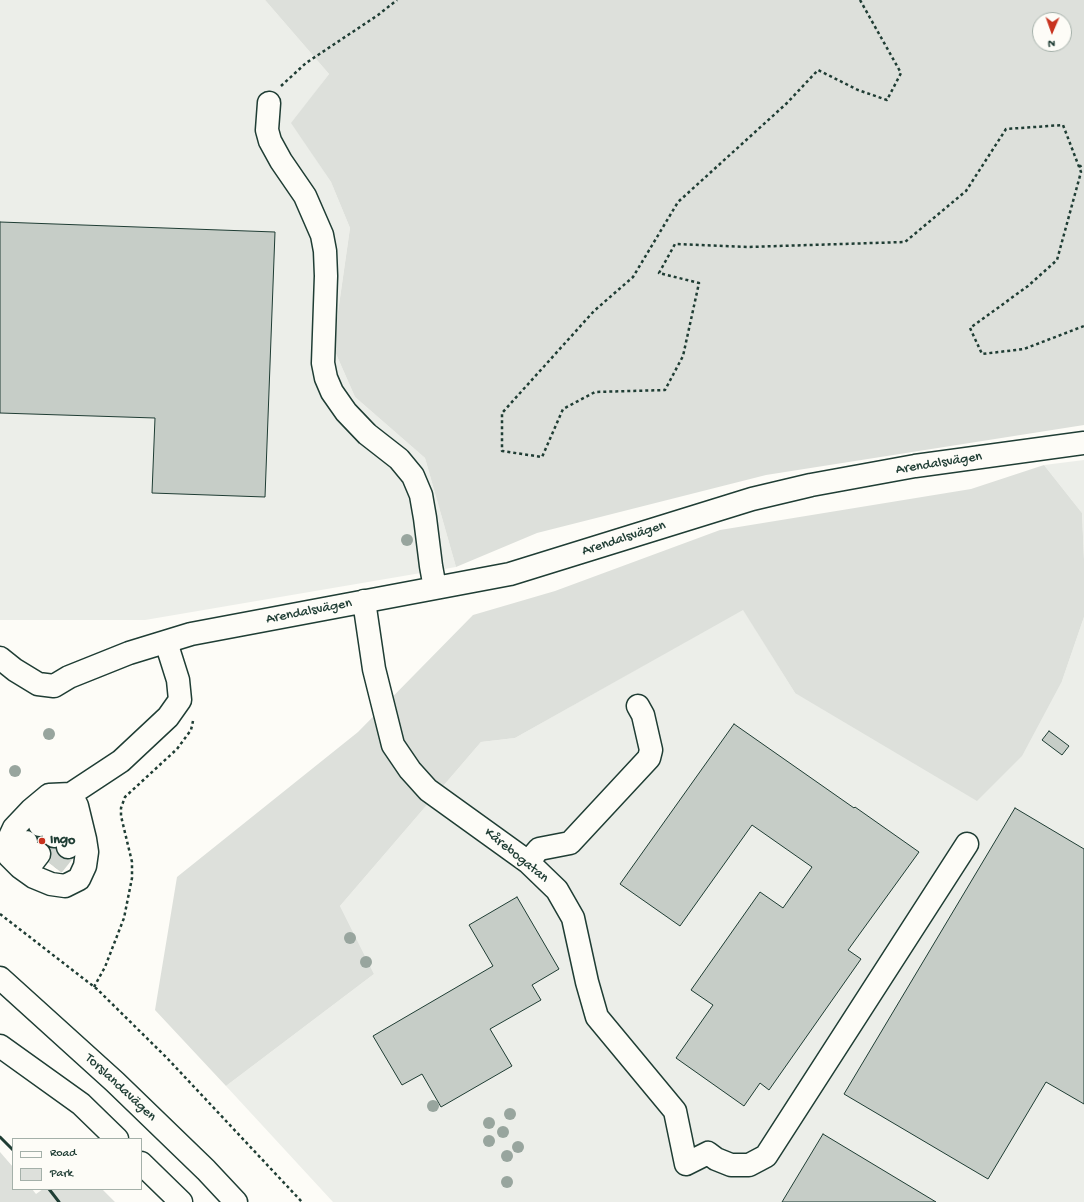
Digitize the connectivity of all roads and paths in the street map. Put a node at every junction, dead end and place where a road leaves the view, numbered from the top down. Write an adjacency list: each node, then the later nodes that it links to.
1 (397, 0): 3 (path)
2 (860, 0): 5 (path)
3 (269, 103): 8 (street)
4 (1084, 164): 5 (path)
5 (1079, 167): 6 (path)
6 (1084, 326)
7 (1084, 443): 8 (street, Arendalsvägen)
8 (435, 588): 9 (street, Arendalsvägen)
9 (364, 601): 10 (street, Arendalsvägen); 17 (street, Kårebogatan)
10 (166, 642): 11 (street, Arendalsvägen); 12 (street)
11 (0, 658)
12 (180, 700): 14 (street); 20 (path)
13 (638, 706): 17 (street)
14 (71, 794): 14 (street); 15 (street)
15 (55, 835)
16 (967, 844): 17 (street, Kårebogatan)
17 (528, 862)
18 (0, 914): 20 (path)
19 (0, 978): 25 (street, Torslandavägen)
20 (94, 987): 26 (path)
21 (0, 1046): 22 (street)
22 (116, 1138)
23 (142, 1164): 24 (street)
24 (181, 1202)
25 (236, 1202)
26 (302, 1202)

